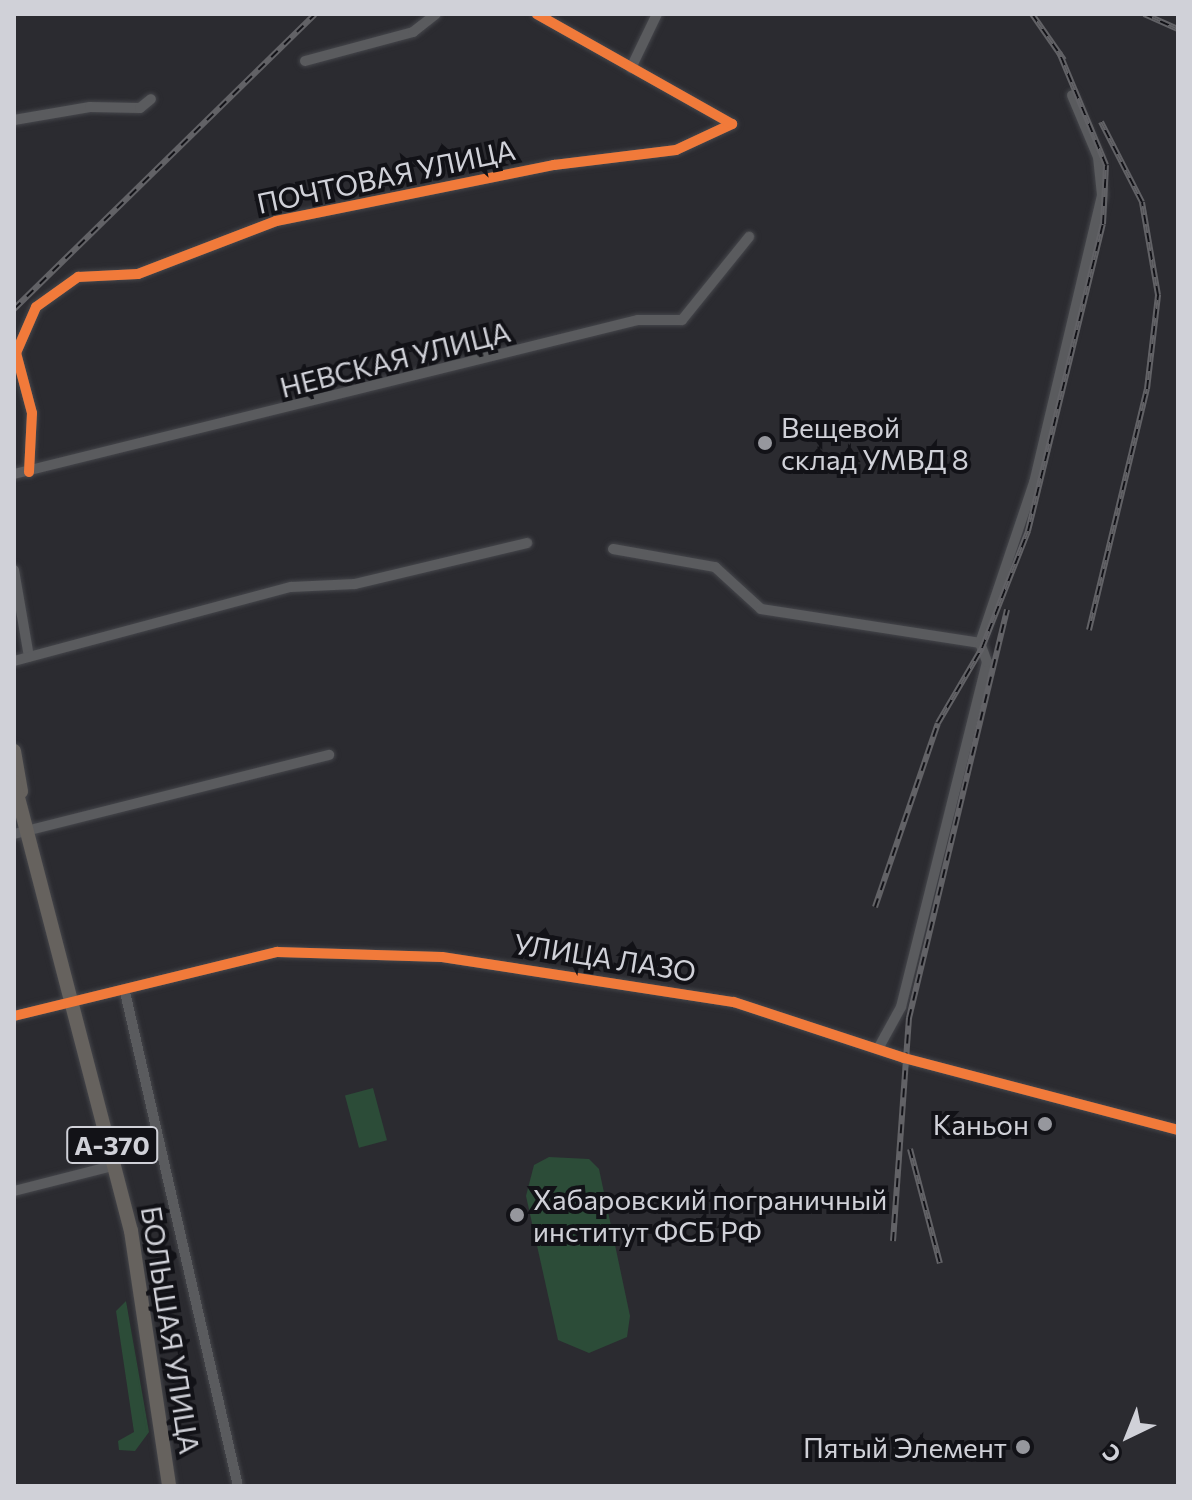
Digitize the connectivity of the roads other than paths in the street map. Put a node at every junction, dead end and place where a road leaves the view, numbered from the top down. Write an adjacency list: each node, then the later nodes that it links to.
1 (436, 14): 4 (street)
2 (537, 14): 5 (street)
3 (657, 14): 5 (street)
4 (305, 61)
5 (631, 68): 10 (street, ПОЧТОВАЯ УЛИЦА)
6 (1072, 95): 15 (street)
7 (151, 99): 8 (street)
8 (14, 120)
9 (749, 237): 10 (street, НЕВСКАЯ УЛИЦА)
10 (29, 472): 11 (street, НЕВСКАЯ УЛИЦА)
11 (15, 478)
12 (527, 543): 16 (street)
13 (613, 549): 15 (street)
14 (14, 570): 16 (street)
15 (980, 643): 27 (street)
16 (29, 657): 17 (street)
17 (14, 661)
18 (14, 751): 21 (highway, БОЛЬШАЯ УЛИЦА / А-370)
19 (329, 755): 22 (street)
20 (14, 782): 21 (highway, БОЛЬШАЯ УЛИЦА / А-370)
21 (24, 811): 22 (highway, БОЛЬШАЯ УЛИЦА / А-370)
22 (30, 830): 23 (street); 25 (highway, БОЛЬШАЯ УЛИЦА / А-370)
23 (14, 834)
24 (125, 992): 25 (street, УЛИЦА ЛАЗО); 27 (street, УЛИЦА ЛАЗО); 32 (street)
25 (76, 1001): 26 (street, УЛИЦА ЛАЗО); 29 (highway, БОЛЬШАЯ УЛИЦА / А-370)
26 (14, 1016)
27 (879, 1047): 28 (street, УЛИЦА ЛАЗО)
28 (1178, 1130)
29 (116, 1165): 30 (street); 31 (highway, БОЛЬШАЯ УЛИЦА / А-370)
30 (14, 1191)
31 (169, 1486)
32 (238, 1486)

